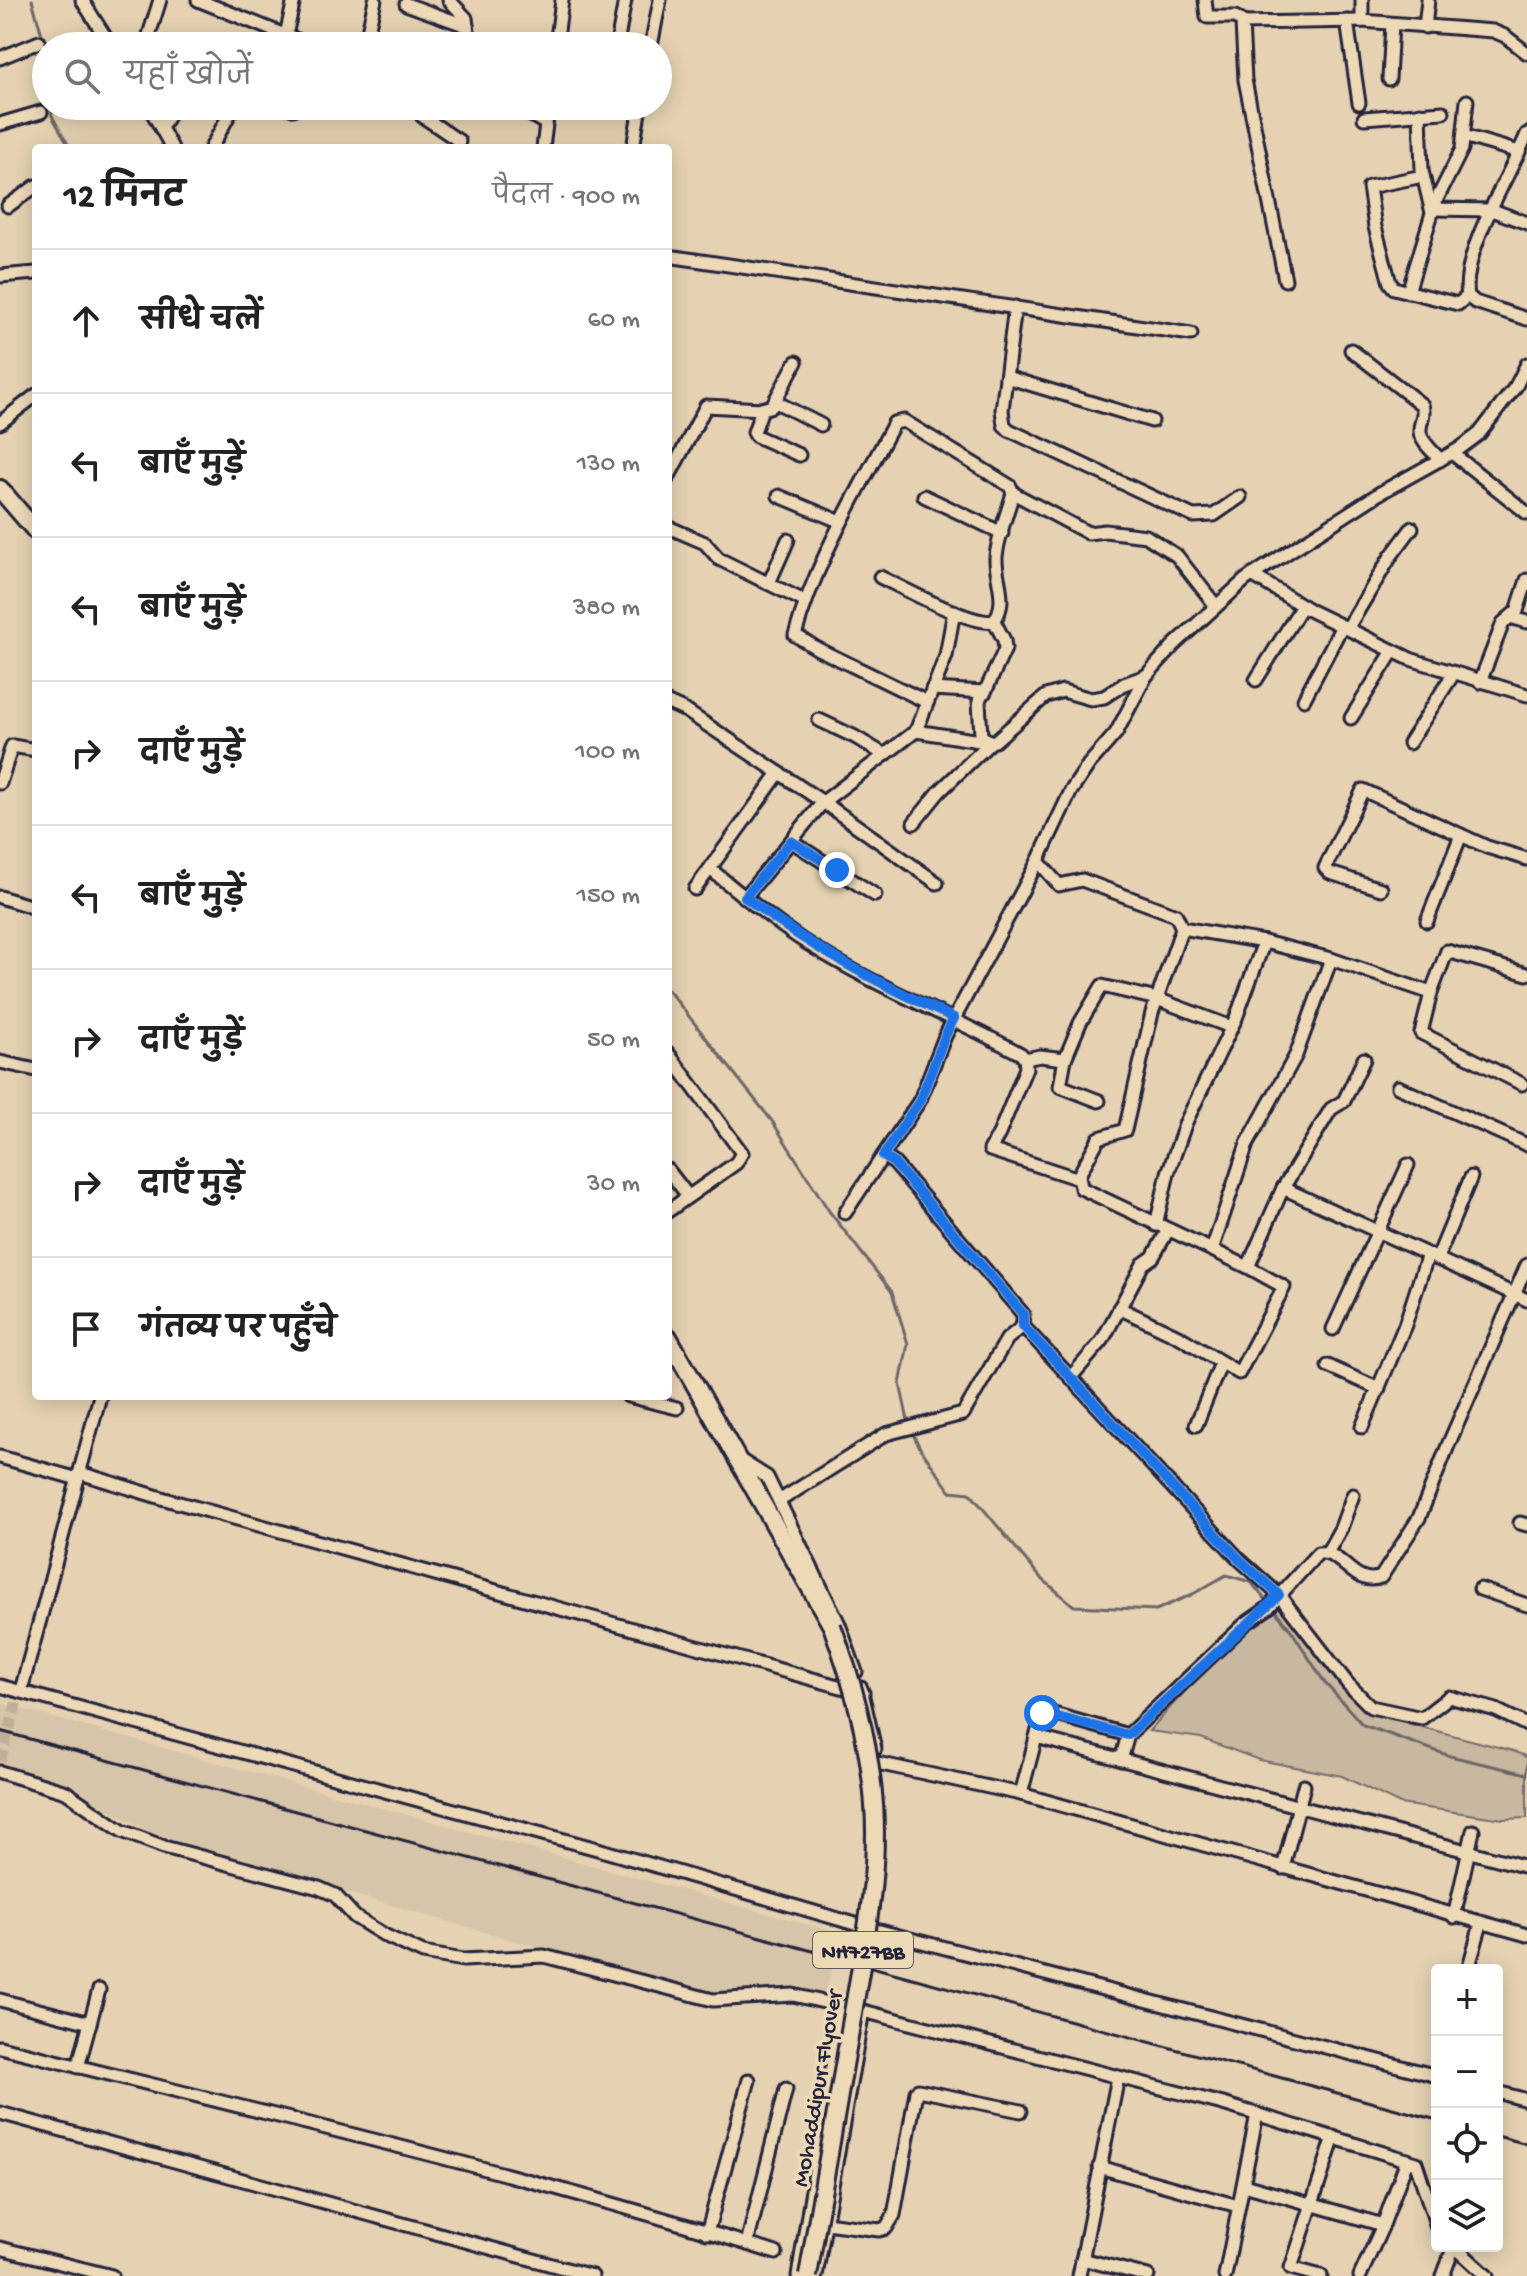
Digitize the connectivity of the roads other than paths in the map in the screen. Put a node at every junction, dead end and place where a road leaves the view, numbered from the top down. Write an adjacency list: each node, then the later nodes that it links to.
1 (82, 0): 20 (street)
2 (160, 0): 21 (street)
3 (198, 0): 22 (street)
4 (294, 0): 23 (street)
5 (374, 0): 24 (street)
6 (449, 0): 18 (street)
7 (562, 0): 26 (street)
8 (625, 0): 27 (street)
9 (660, 0): 28 (street)
10 (1205, 0): 16 (street)
11 (1362, 0): 15 (street)
12 (1428, 0): 19 (street)
13 (406, 4): 18 (street)
14 (1347, 21): 15 (street); 16 (street); 34 (street)
15 (1362, 21): 17 (street)
16 (1243, 22): 65 (street)
17 (1392, 24): 19 (street); 32 (street)
18 (467, 26): 25 (street)
19 (1425, 27): 30 (street)
20 (102, 32)
21 (150, 32)
22 (271, 32)
23 (288, 32)
24 (368, 32)
25 (468, 32)
26 (558, 32)
27 (619, 32)
28 (654, 32)
29 (32, 45): 31 (street)
30 (1527, 53)
31 (0, 58)
32 (1389, 79)
33 (1467, 101): 49 (street)
34 (1359, 103)
35 (1443, 112): 36 (street)
36 (1420, 113): 38 (street); 56 (street)
37 (32, 115): 46 (street)
38 (1364, 118)
39 (157, 120): 48 (street)
40 (166, 120): 48 (street)
41 (226, 120): 51 (street)
42 (428, 120): 52 (street)
43 (539, 120): 47 (street)
44 (546, 120): 47 (street)
45 (638, 120): 54 (street)
46 (0, 124)
47 (546, 124): 53 (street)
48 (161, 128): 50 (street)
49 (1464, 136): 55 (street); 59 (street)
50 (170, 144)
51 (213, 144)
52 (459, 144)
53 (544, 144)
54 (634, 144)
55 (1524, 144): 60 (street)
56 (1423, 176): 59 (street); 66 (street)
57 (32, 189): 58 (street)
58 (8, 206)
59 (1432, 209): 60 (street); 66 (street)
60 (1492, 210): 61 (street); 67 (street)
61 (1527, 223)
62 (672, 257): 68 (street)
63 (32, 273): 64 (street)
64 (0, 276)
65 (1285, 280)
66 (1408, 292): 67 (street)
67 (1468, 296): 69 (street)
68 (1015, 307): 70 (street); 74 (street)
69 (1527, 319)
70 (1191, 334)
71 (1351, 350): 83 (street)
72 (796, 362): 76 (street)
73 (1527, 364): 81 (street)
74 (1006, 377): 78 (street); 89 (street)
75 (32, 398): 79 (street)
76 (776, 402): 77 (street); 80 (street)
77 (762, 409): 82 (street); 84 (street)
78 (1152, 421)
79 (0, 423)
80 (821, 425)
81 (1452, 453): 83 (street); 90 (street)
82 (799, 455)
83 (1440, 460): 97 (street)
84 (672, 470)
85 (0, 489): 92 (highway)
86 (1013, 493): 91 (street); 95 (street); 102 (street)
87 (779, 496): 91 (street)
88 (924, 496): 95 (street)
89 (1240, 497)
90 (1527, 513)
91 (841, 522): 101 (street)
92 (32, 526)
93 (1412, 528): 108 (street)
94 (672, 529): 100 (street)
95 (1002, 533): 106 (street)
96 (788, 540): 100 (street)
97 (1252, 575): 102 (street); 103 (street)
98 (880, 577): 104 (street)
99 (1527, 580): 105 (street)
100 (769, 583): 101 (street)
101 (804, 601): 118 (street)
102 (1216, 606): 111 (street)
103 (1302, 606): 108 (street); 112 (street)
104 (954, 611): 106 (street); 114 (street)
105 (1510, 617): 107 (street); 113 (street)
106 (994, 621): 115 (street)
107 (1527, 622)
108 (1345, 627): 109 (street); 117 (street)
109 (1393, 651): 110 (street); 120 (street)
110 (1454, 673): 113 (street); 124 (street)
111 (1146, 676): 123 (street); 134 (street)
112 (1256, 680)
113 (1480, 682): 116 (street)
114 (932, 689): 115 (street); 118 (street)
115 (982, 693): 123 (street)
116 (1527, 695)
117 (1304, 699)
118 (927, 702): 122 (street)
119 (672, 705): 127 (street)
120 (1351, 718)
121 (819, 720): 126 (street)
122 (916, 731): 123 (street); 126 (street)
123 (991, 742): 130 (street)
124 (1409, 743)
125 (32, 749): 128 (street)
126 (885, 755): 129 (street)
127 (779, 773): 129 (street); 135 (street)
128 (0, 783)
129 (823, 802): 132 (street); 136 (street)
130 (914, 823)
131 (1461, 835): 133 (street); 138 (street); 143 (street)
132 (791, 841): 139 (street); 141 (street)
133 (1527, 859)
134 (1038, 861): 144 (street); 150 (street)
135 (710, 869): 137 (street); 141 (street)
136 (937, 883)
137 (695, 889)
138 (1381, 889)
139 (875, 895)
140 (0, 897): 142 (street)
141 (745, 897): 150 (street)
142 (32, 907)
143 (1427, 921)
144 (1182, 928): 145 (street); 149 (street)
145 (1264, 942): 146 (street); 151 (street)
146 (1331, 959): 148 (street); 174 (street)
147 (1527, 974): 148 (street)
148 (1431, 993): 158 (street)
149 (1157, 999): 151 (street); 153 (street); 166 (street)
150 (954, 1018): 152 (street); 162 (street)
151 (1231, 1027): 171 (street)
152 (1025, 1059): 153 (street); 166 (street)
153 (1065, 1059): 160 (street)
154 (1364, 1059): 167 (street)
155 (0, 1063): 156 (street)
156 (32, 1069)
157 (673, 1069): 168 (street)
158 (1522, 1084)
159 (1398, 1087): 161 (street)
160 (1099, 1101)
161 (1527, 1145)
162 (883, 1156): 170 (street); 181 (street)
163 (1408, 1165): 173 (street)
164 (672, 1175): 168 (street)
165 (1471, 1177): 175 (street)
166 (1079, 1179): 171 (street)
167 (1283, 1188): 173 (street); 177 (street)
168 (688, 1196): 169 (street)
169 (672, 1208)
170 (845, 1213)
171 (1156, 1225): 172 (street)
172 (1168, 1230): 174 (street); 180 (street)
173 (1376, 1231): 175 (street); 182 (street)
174 (1212, 1250): 177 (street)
175 (1432, 1256): 178 (street); 187 (street)
176 (1527, 1265): 178 (street)
177 (1248, 1267): 184 (street)
178 (1515, 1294): 179 (street); 198 (street)
179 (1527, 1300)
180 (1119, 1308): 184 (street); 186 (street)
181 (1023, 1326): 186 (street); 197 (street)
182 (1333, 1329)
183 (672, 1344): 194 (highway, NH727BB)
184 (1221, 1363): 191 (street)
185 (1328, 1366): 187 (street)
186 (1071, 1377): 200 (street)
187 (1379, 1389): 192 (street)
188 (99, 1400): 195 (street)
189 (644, 1400): 190 (street)
190 (677, 1408)
191 (1196, 1425)
192 (1362, 1427)
193 (0, 1457): 195 (street)
194 (738, 1459): 197 (street); 259 (highway, Mohaddipur Flyover / NH727BB, bridge)
195 (79, 1476): 202 (street); 204 (street)
196 (1353, 1495): 198 (street)
197 (779, 1501): 204 (street)
198 (1327, 1553): 200 (street)
199 (1480, 1589): 201 (street)
200 (1278, 1597): 205 (street); 206 (street)
201 (1527, 1605)
202 (23, 1683)
203 (0, 1686): 220 (street)
204 (863, 1693): 209 (street)
205 (1527, 1725)
206 (1128, 1735): 207 (street); 208 (street)
207 (1036, 1737): 208 (street); 212 (street)
208 (1121, 1760): 213 (street)
209 (877, 1763): 212 (street); 220 (street)
210 (0, 1772): 225 (street)
211 (1304, 1786): 213 (street)
212 (1021, 1794): 217 (street)
213 (1298, 1807): 215 (street); 217 (street)
214 (1473, 1831): 215 (street)
215 (1468, 1852): 216 (street); 218 (street)
216 (1527, 1867)
217 (1283, 1868): 218 (street)
218 (1454, 1917): 219 (street)
219 (1481, 1924): 221 (street); 222 (street)
220 (873, 1929): 230 (street)
221 (1527, 1935)
222 (1470, 1964)
223 (99, 1990): 227 (street)
224 (0, 2000): 227 (street)
225 (842, 2006): 226 (street); 258 (street)
226 (863, 2011): 231 (street); 246 (street)
227 (90, 2023): 229 (street)
228 (0, 2047): 229 (street)
229 (78, 2067): 248 (street)
230 (1431, 2074)
231 (1118, 2077): 238 (street); 241 (street)
232 (749, 2080): 248 (street)
233 (786, 2089): 249 (street)
234 (1503, 2094): 235 (street)
235 (1527, 2100)
236 (1021, 2111): 246 (street)
237 (0, 2113): 257 (street)
238 (1257, 2114): 239 (street); 242 (street)
239 (1334, 2137): 240 (street); 243 (street)
240 (1407, 2160): 245 (street); 247 (street)
241 (1099, 2167): 244 (street); 254 (street)
242 (1244, 2185): 243 (street); 244 (street)
243 (1313, 2205): 247 (street); 255 (street)
244 (1238, 2206): 263 (street)
245 (1431, 2207)
246 (826, 2223): 260 (street)
247 (1383, 2225): 265 (street)
248 (707, 2233): 249 (street)
249 (747, 2244): 253 (street)
250 (0, 2248): 256 (street)
251 (1456, 2252): 266 (street)
252 (1462, 2252): 267 (street)
253 (776, 2253)
254 (1082, 2259): 261 (street); 262 (street)
255 (1290, 2272): 264 (street)
256 (112, 2276)
257 (592, 2276)
258 (798, 2276)
259 (808, 2276)
260 (816, 2276)
261 (1079, 2276)
262 (1148, 2276)
263 (1225, 2276)
264 (1321, 2276)
265 (1360, 2276)
266 (1443, 2276)
267 (1487, 2276)

